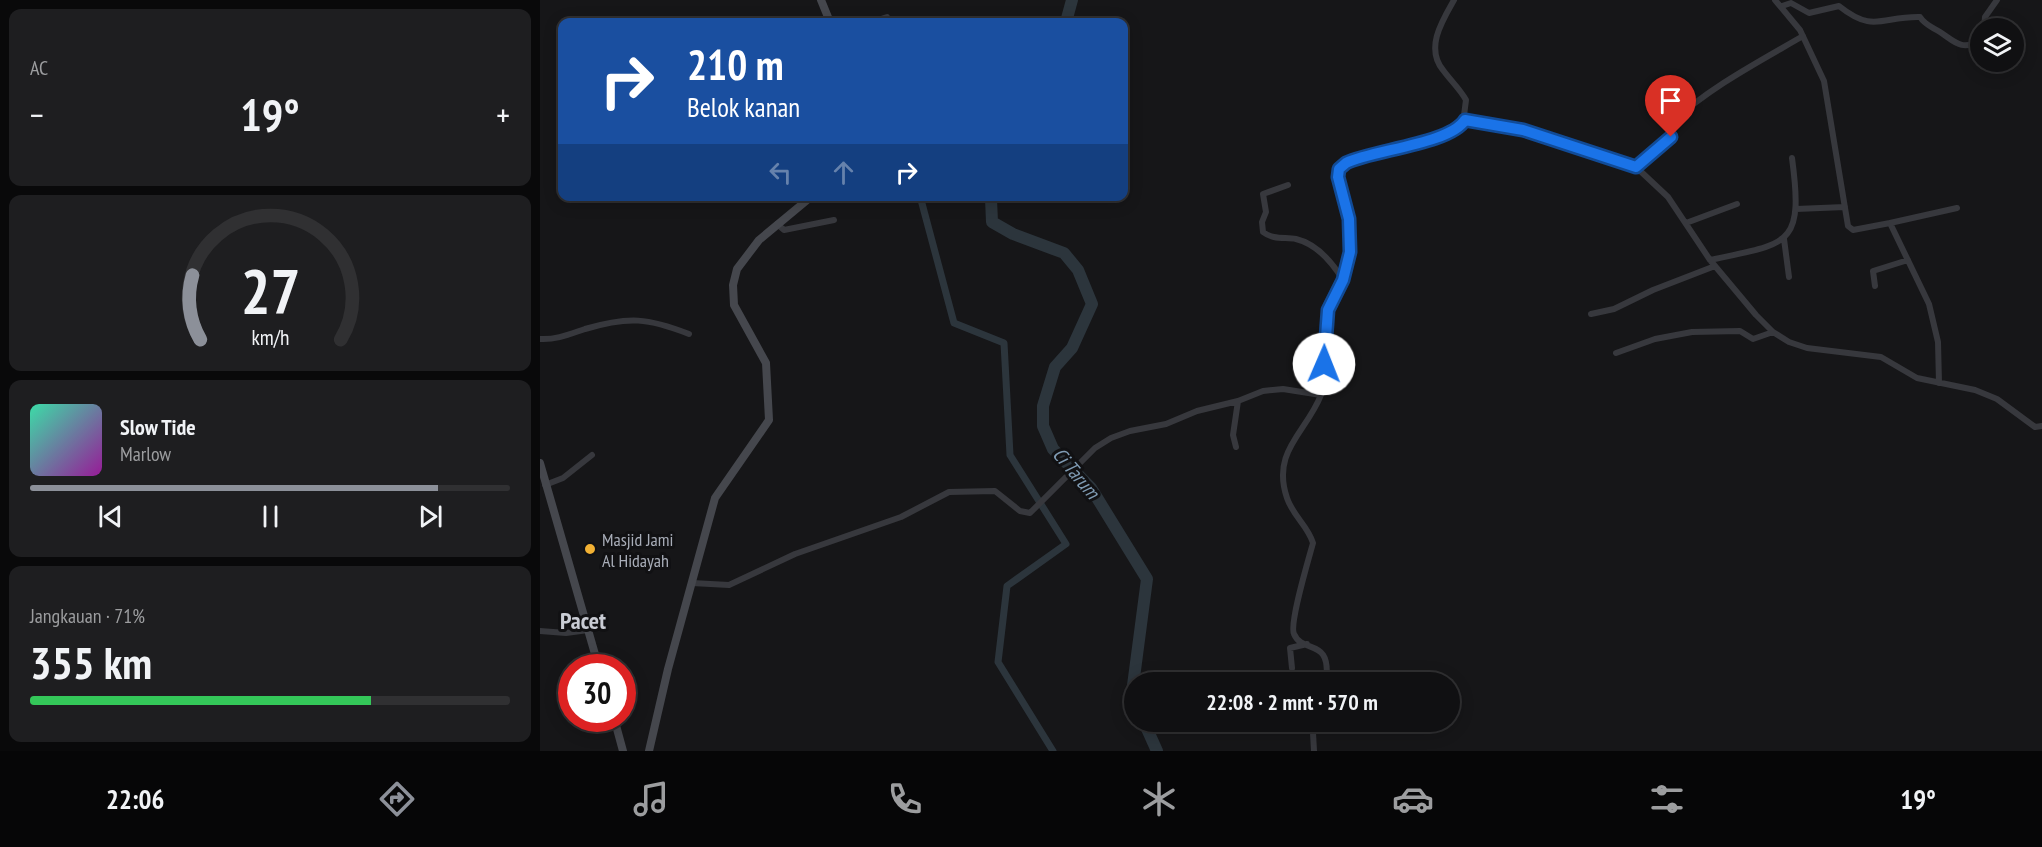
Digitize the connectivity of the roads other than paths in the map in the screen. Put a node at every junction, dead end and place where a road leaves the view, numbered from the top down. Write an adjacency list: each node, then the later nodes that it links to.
1 (821, 0): 7 (main road)
2 (1454, 0): 12 (street)
3 (1775, 0): 5 (street)
4 (1997, 0): 9 (street)
5 (1782, 6): 10 (street); 11 (street)
6 (887, 16): 8 (street)
7 (828, 18)
8 (882, 18)
9 (1985, 18)
10 (1803, 36): 14 (street); 18 (street)
11 (1970, 45)
12 (1465, 120): 14 (street); 30 (street)
13 (1792, 158): 20 (street)
14 (1636, 167): 22 (street)
15 (1288, 185): 30 (street)
16 (806, 201): 24 (main road)
17 (1737, 204): 22 (street)
18 (1845, 207): 20 (street); 23 (street)
19 (1957, 208): 23 (street)
20 (1796, 209): 25 (street)
21 (834, 220): 24 (street)
22 (1686, 223): 26 (street)
23 (1890, 223): 27 (street)
24 (777, 224): 46 (main road)
25 (1784, 239): 26 (street); 29 (street)
26 (1710, 260): 28 (street)
27 (1908, 260): 31 (street); 37 (street)
28 (1715, 266): 32 (street); 33 (street)
29 (1789, 277)
30 (1343, 280): 38 (street)
31 (1875, 286)
32 (1591, 314)
33 (1773, 332): 36 (street); 37 (street)
34 (689, 334): 35 (street)
35 (540, 339)
36 (1616, 353)
37 (1939, 383): 40 (street)
38 (1321, 395): 39 (street); 49 (street)
39 (1238, 401): 41 (street); 46 (street)
40 (2042, 426)
41 (1236, 447)
42 (592, 455): 44 (street)
43 (540, 463): 44 (main road)
44 (545, 485): 45 (main road)
45 (545, 495): 47 (main road)
46 (692, 583): 56 (main road)
47 (588, 630): 48 (street); 50 (main road)
48 (540, 631)
49 (1307, 644): 51 (street); 52 (street)
50 (595, 654)
51 (1292, 668)
52 (1326, 672)
53 (618, 732): 55 (main road)
54 (1314, 732): 57 (street)
55 (623, 751)
56 (650, 751)
57 (1314, 751)

